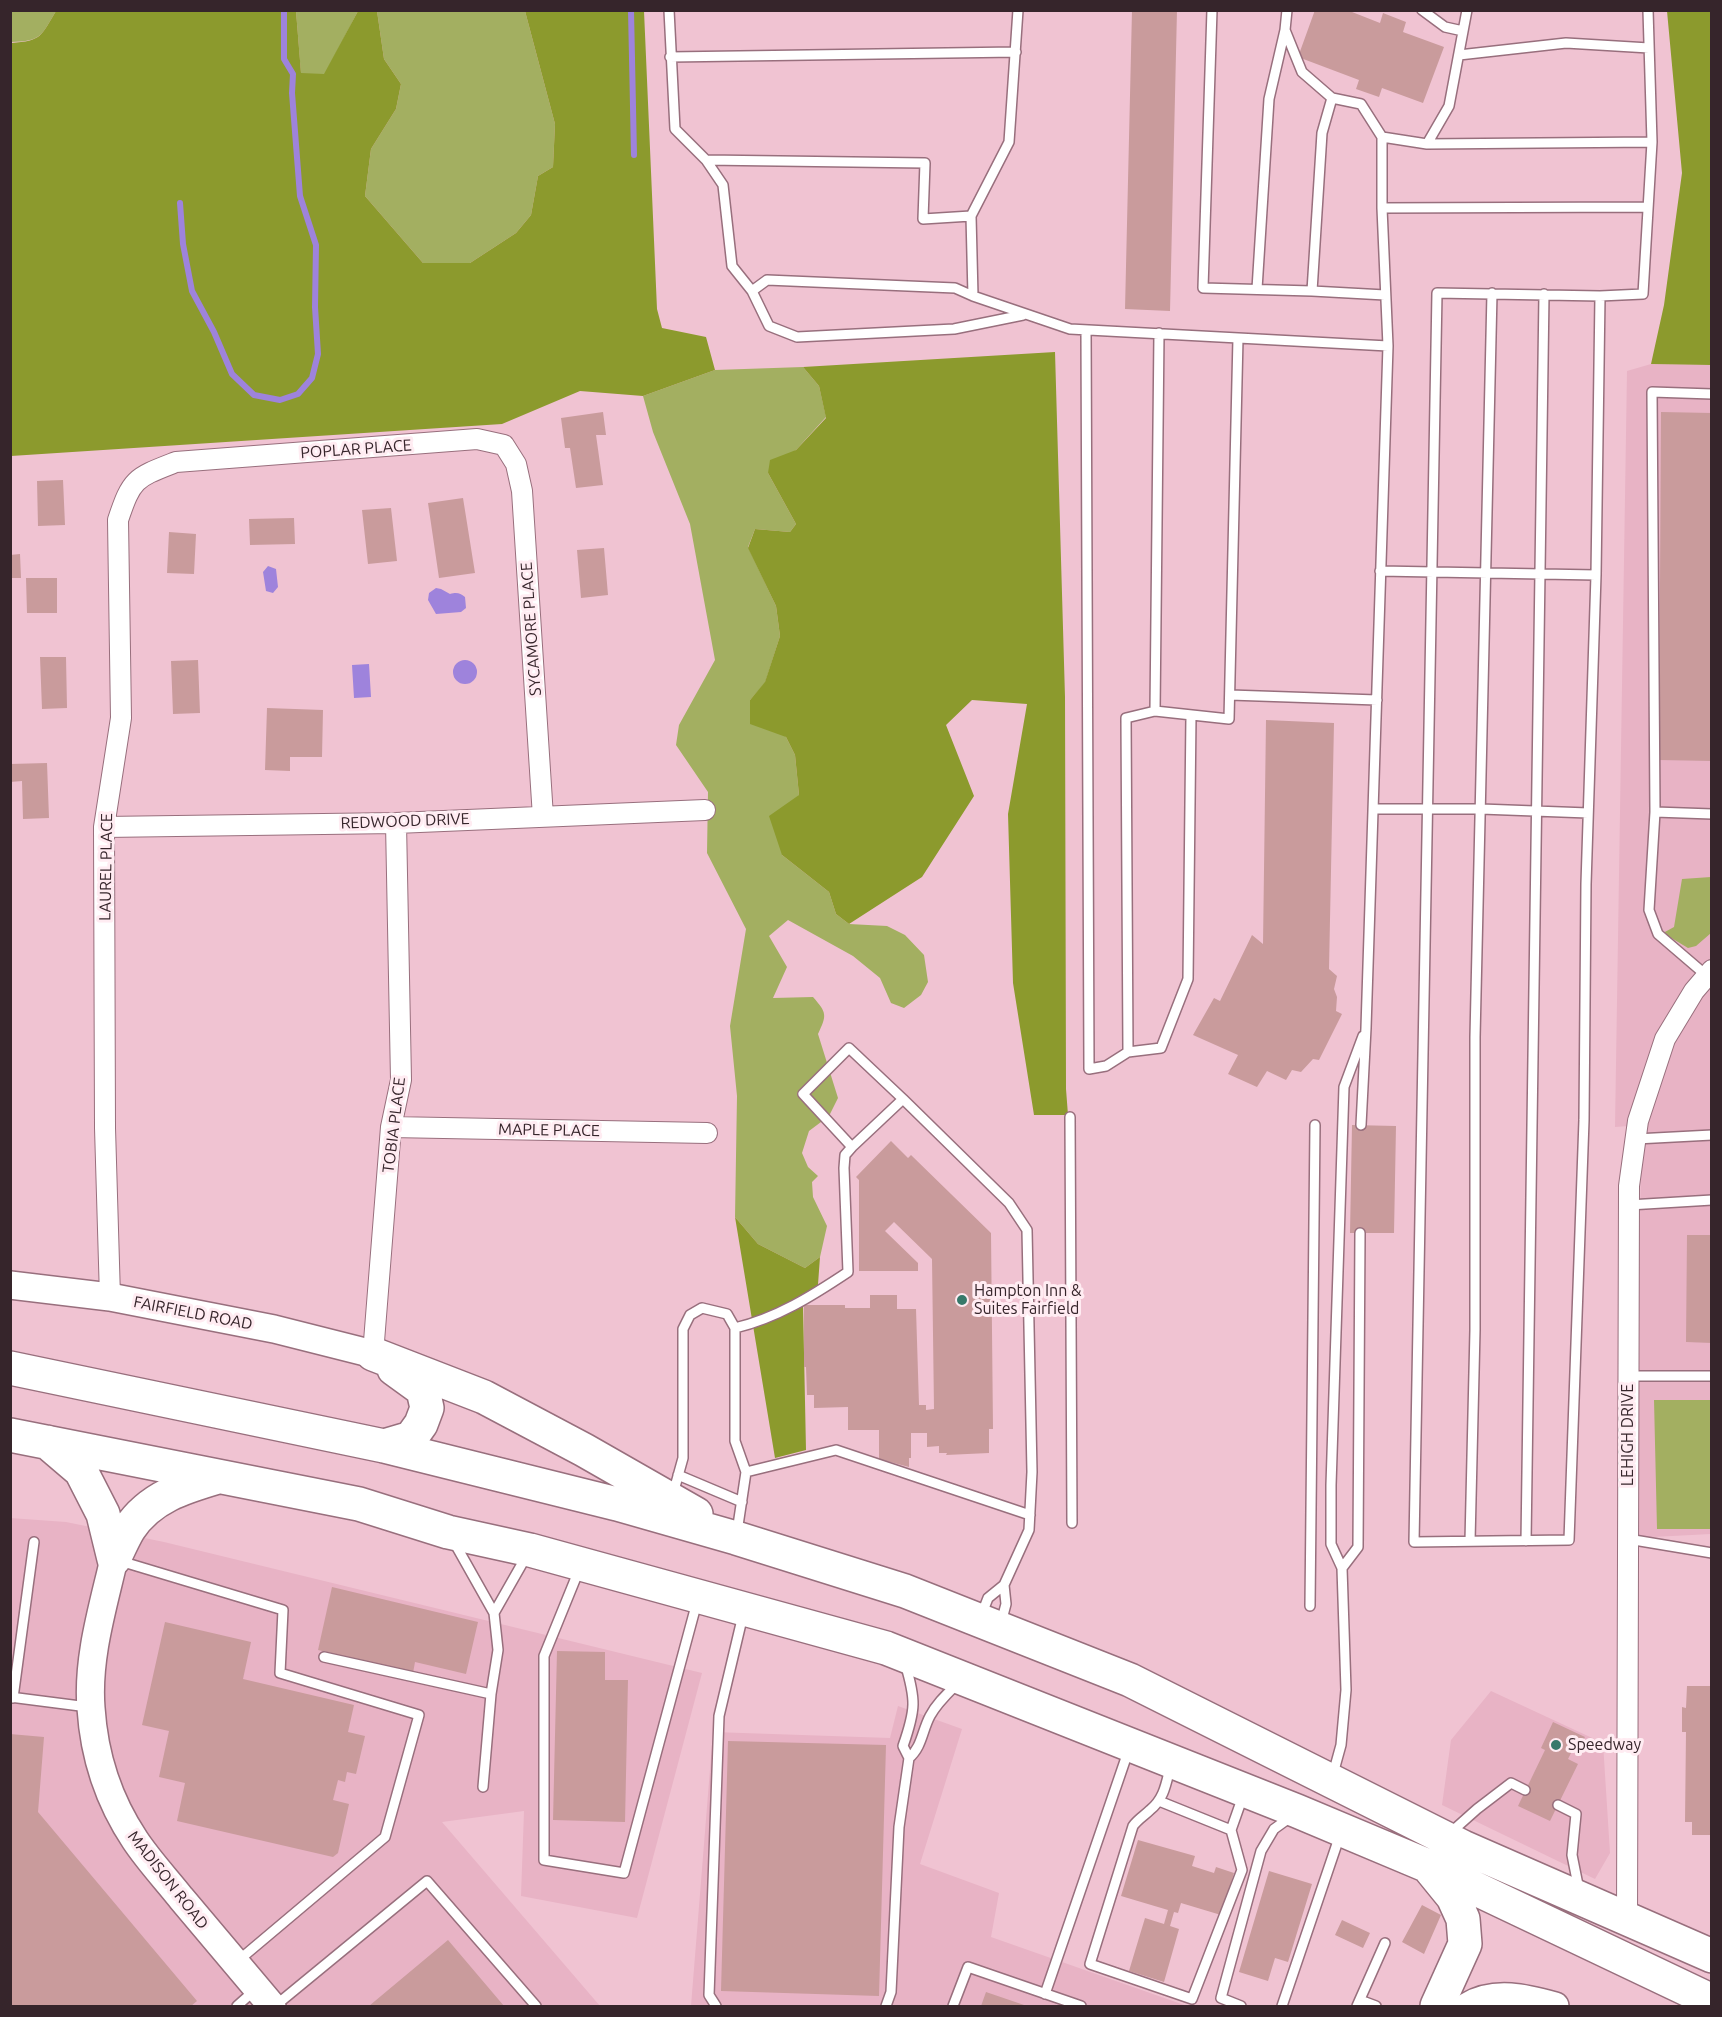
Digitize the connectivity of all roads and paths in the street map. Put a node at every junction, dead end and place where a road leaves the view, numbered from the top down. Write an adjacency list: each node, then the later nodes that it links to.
1 (669, 10): 13 (lane)
2 (1018, 10): 11 (lane)
3 (1212, 10): 22 (lane)
4 (1287, 10): 8 (lane)
5 (1422, 10): 9 (lane)
6 (1467, 10): 9 (lane)
7 (1648, 10): 10 (lane)
8 (1285, 30): 14 (lane); 22 (lane)
9 (1463, 31): 12 (lane)
10 (1649, 48): 12 (lane); 16 (lane)
11 (1016, 52): 13 (lane); 21 (lane)
12 (1459, 55): 17 (lane)
13 (670, 57): 18 (lane)
14 (1332, 98): 15 (lane); 24 (lane)
15 (1382, 137): 17 (lane); 20 (lane)
16 (1652, 142): 17 (lane); 19 (lane)
17 (1427, 144)
18 (706, 160): 21 (lane); 23 (lane)
19 (1647, 207): 20 (lane); 29 (lane)
20 (1382, 208): 27 (lane)
21 (971, 216): 28 (lane)
22 (1257, 289): 24 (lane)
23 (752, 291): 28 (lane); 30 (lane)
24 (1312, 291): 27 (lane)
25 (1492, 293): 26 (lane); 39 (lane); 41 (lane)
26 (1544, 294): 29 (lane); 40 (lane)
27 (1385, 295): 34 (lane)
28 (973, 296): 30 (lane)
29 (1600, 296): 42 (lane)
30 (1025, 314): 31 (lane)
31 (1086, 330): 32 (lane); 60 (lane)
32 (1159, 333): 33 (lane); 45 (lane)
33 (1238, 338): 34 (lane); 43 (lane)
34 (1388, 346): 38 (lane)
35 (1712, 394): 52 (lane)
36 (504, 445): 37 (street, POPLAR PLACE); 55 (street, SYCAMORE PLACE)
37 (207, 460): 57 (street, LAUREL PLACE)
38 (1380, 571): 39 (lane); 44 (lane)
39 (1432, 572): 41 (lane); 48 (lane)
40 (1539, 573): 41 (lane); 42 (lane); 51 (lane)
41 (1486, 574): 49 (lane)
42 (1596, 575): 53 (lane)
43 (1230, 695): 44 (lane); 46 (lane)
44 (1377, 700): 47 (lane)
45 (1155, 711): 46 (lane); 60 (lane)
46 (1191, 715): 60 (lane)
47 (1373, 809): 48 (lane); 59 (lane)
48 (1428, 809): 49 (lane); 92 (lane)
49 (1481, 809): 51 (lane); 92 (lane)
50 (705, 810): 55 (street, REDWOOD DRIVE)
51 (1536, 811): 53 (lane); 93 (lane)
52 (1655, 812): 54 (lane); 58 (lane)
53 (1588, 813): 93 (lane)
54 (1712, 814)
55 (543, 817): 56 (street, REDWOOD DRIVE)
56 (396, 823): 57 (street, REDWOOD DRIVE); 65 (street, TOBIA PLACE)
57 (104, 827): 74 (street, LAUREL PLACE)
58 (1709, 973): 68 (street, LEHIGH DRIVE)
59 (1366, 1028): 64 (lane); 99 (lane)
60 (1128, 1052)
61 (903, 1099): 69 (lane); 69 (lane); 87 (lane)
62 (1071, 1117): 88 (lane)
63 (1315, 1125): 102 (lane)
64 (1361, 1125)
65 (391, 1127): 66 (street, MAPLE PLACE); 76 (street, TOBIA PLACE)
66 (707, 1133)
67 (1712, 1136): 68 (lane)
68 (1636, 1139): 71 (street, LEHIGH DRIVE)
69 (852, 1147): 75 (lane)
70 (1712, 1200): 71 (lane)
71 (1629, 1205): 78 (street, LEHIGH DRIVE)
72 (1360, 1233): 99 (lane)
73 (10, 1285): 74 (street, FAIRFIELD ROAD)
74 (110, 1297): 76 (street, FAIRFIELD ROAD)
75 (735, 1328): 83 (lane); 85 (lane)
76 (373, 1354): 82 (highway); 85 (highway)
77 (10, 1368): 82 (highway)
78 (1629, 1376): 79 (lane); 91 (street, LEHIGH DRIVE)
79 (1712, 1376)
80 (10, 1435): 81 (highway)
81 (46, 1441): 84 (highway); 97 (highway)
82 (384, 1446): 90 (highway)
83 (746, 1472): 86 (lane); 87 (lane)
84 (222, 1476): 89 (highway); 97 (highway)
85 (675, 1487): 86 (lane); 90 (highway)
86 (742, 1502): 90 (lane)
87 (1030, 1515): 100 (lane)
88 (1072, 1523)
89 (448, 1532): 95 (highway); 104 (lane)
90 (736, 1538): 105 (highway)
91 (1628, 1539): 96 (lane); 127 (street, LEHIGH DRIVE)
92 (1470, 1541): 93 (lane)
93 (1526, 1541)
94 (34, 1542): 110 (lane)
95 (530, 1550): 98 (highway); 104 (lane)
96 (1712, 1553)
97 (114, 1559): 111 (street, MADISON ROAD); 130 (lane)
98 (581, 1565): 101 (highway); 101 (lane)
99 (1342, 1568): 115 (lane)
100 (1004, 1585): 105 (lane); 105 (lane)
101 (699, 1597): 103 (highway)
102 (1310, 1606)
103 (744, 1610): 106 (highway); 137 (lane)
104 (494, 1613): 109 (lane)
105 (990, 1624): 115 (highway)
106 (903, 1655): 108 (highway); 113 (lane)
107 (324, 1657): 109 (lane)
108 (963, 1679): 112 (highway); 113 (lane)
109 (491, 1694): 116 (lane)
110 (11, 1697): 111 (lane)
111 (90, 1707): 130 (street, MADISON ROAD)
112 (1130, 1745): 114 (highway); 131 (lane)
113 (909, 1758): 138 (lane)
114 (1171, 1761): 118 (highway); 119 (lane)
115 (1331, 1781): 124 (highway)
116 (483, 1787)
117 (1525, 1790): 124 (lane)
118 (1244, 1791): 121 (highway); 122 (lane)
119 (1159, 1801): 122 (lane); 122 (lane)
120 (1558, 1805): 126 (lane)
121 (1297, 1811): 123 (highway); 141 (lane)
122 (1231, 1830)
123 (1342, 1830): 125 (highway); 142 (lane)
124 (1445, 1838): 126 (highway)
125 (1428, 1866): 133 (highway); 144 (highway)
126 (1580, 1898): 127 (highway)
127 (1627, 1919): 129 (highway)
128 (1385, 1943): 134 (lane)
129 (1712, 1956)
130 (235, 1964): 132 (street, MADISON ROAD)
131 (1046, 1994): 139 (lane); 140 (lane)
132 (268, 2000): 135 (lane); 136 (lane)
133 (1712, 2001)
134 (1359, 2003): 143 (lane)
135 (237, 2007)
136 (536, 2007)
137 (716, 2007)
138 (886, 2007)
139 (953, 2007)
140 (1081, 2007)
141 (1241, 2007)
142 (1282, 2007)
143 (1376, 2007)
144 (1437, 2007)
145 (1468, 2007): 146 (street)
146 (1555, 2007)

